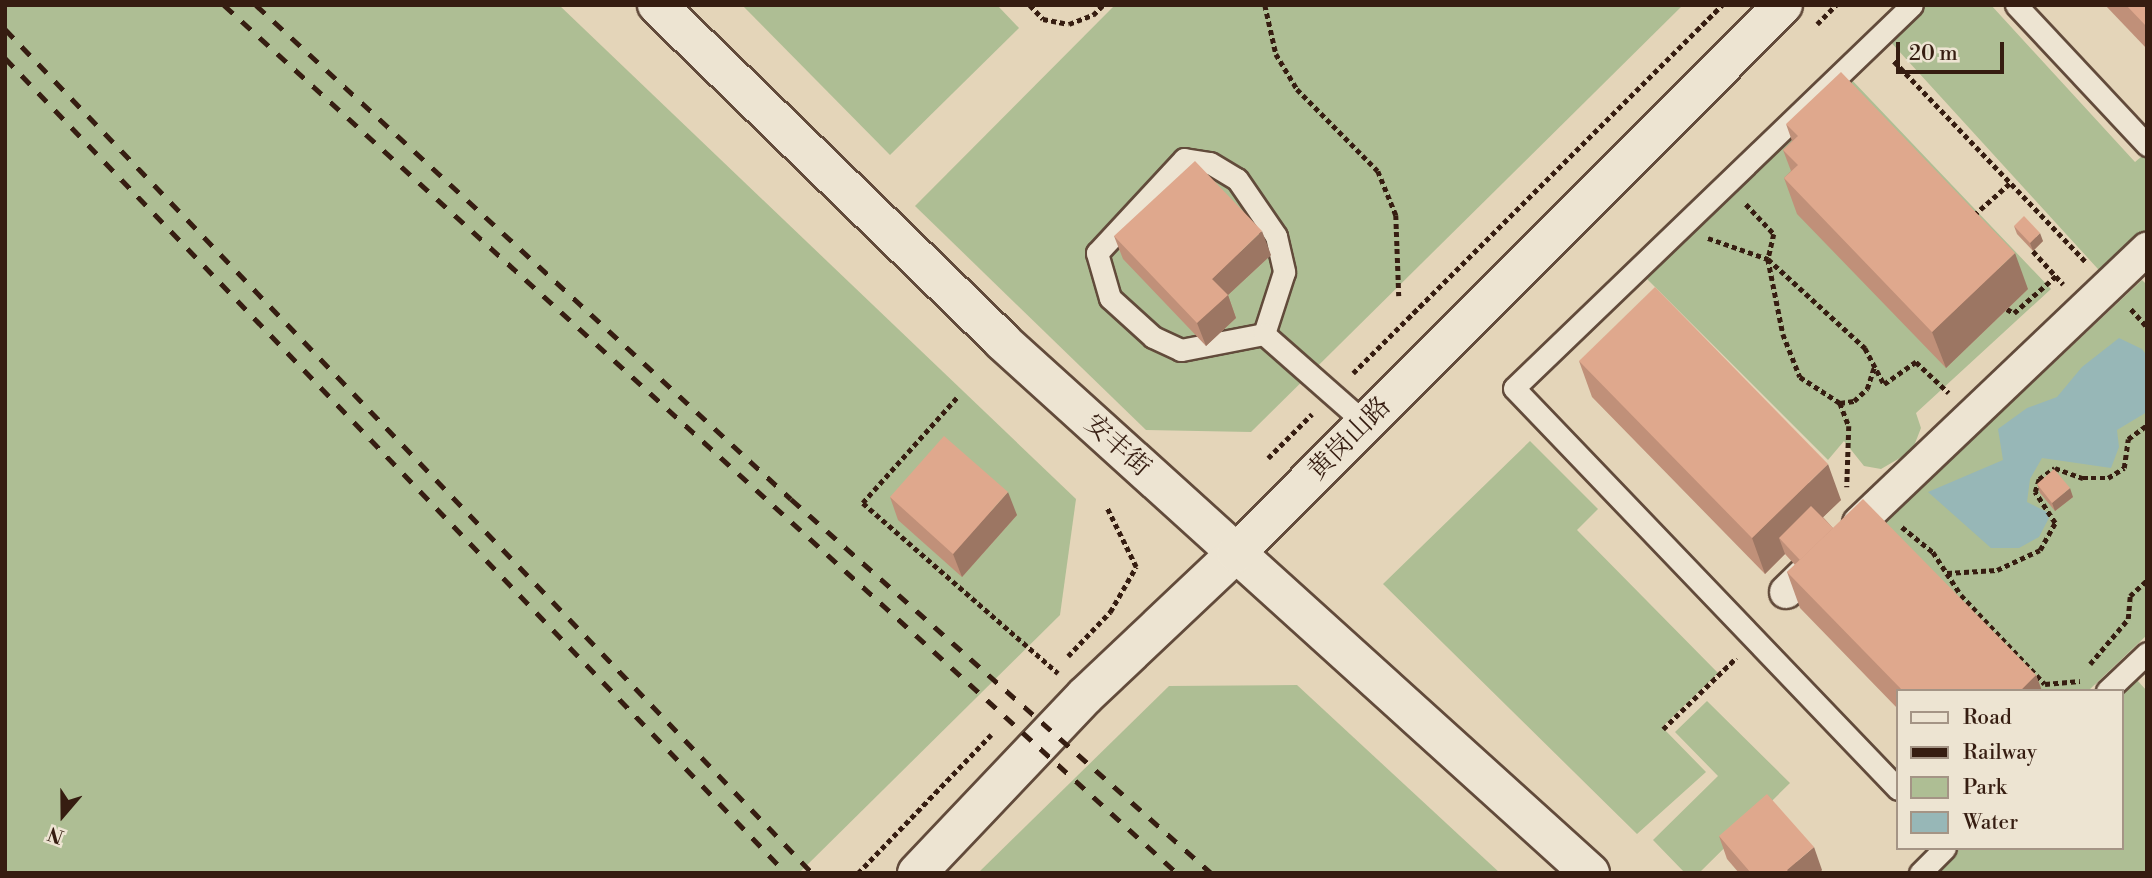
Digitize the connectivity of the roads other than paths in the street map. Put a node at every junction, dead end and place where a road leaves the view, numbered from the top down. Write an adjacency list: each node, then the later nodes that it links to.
1 (657, 5): 11 (street, 安丰街)
2 (1783, 5): 8 (street, 黄岗山路)
3 (1912, 5): 15 (lane)
4 (2016, 5): 5 (lane)
5 (2147, 145)
6 (2147, 249): 9 (street)
7 (1264, 334): 7 (lane); 8 (lane)
8 (1365, 423): 11 (street, 黄岗山路)
9 (1866, 516)
10 (1835, 545): 12 (street)
11 (1236, 553): 17 (street, 黄岗山路); 18 (street, 安丰街)
12 (1786, 592)
13 (2147, 653): 14 (lane)
14 (2110, 689)
15 (1896, 787)
16 (1943, 850): 19 (lane)
17 (917, 873)
18 (1590, 873)
19 (1920, 873)

